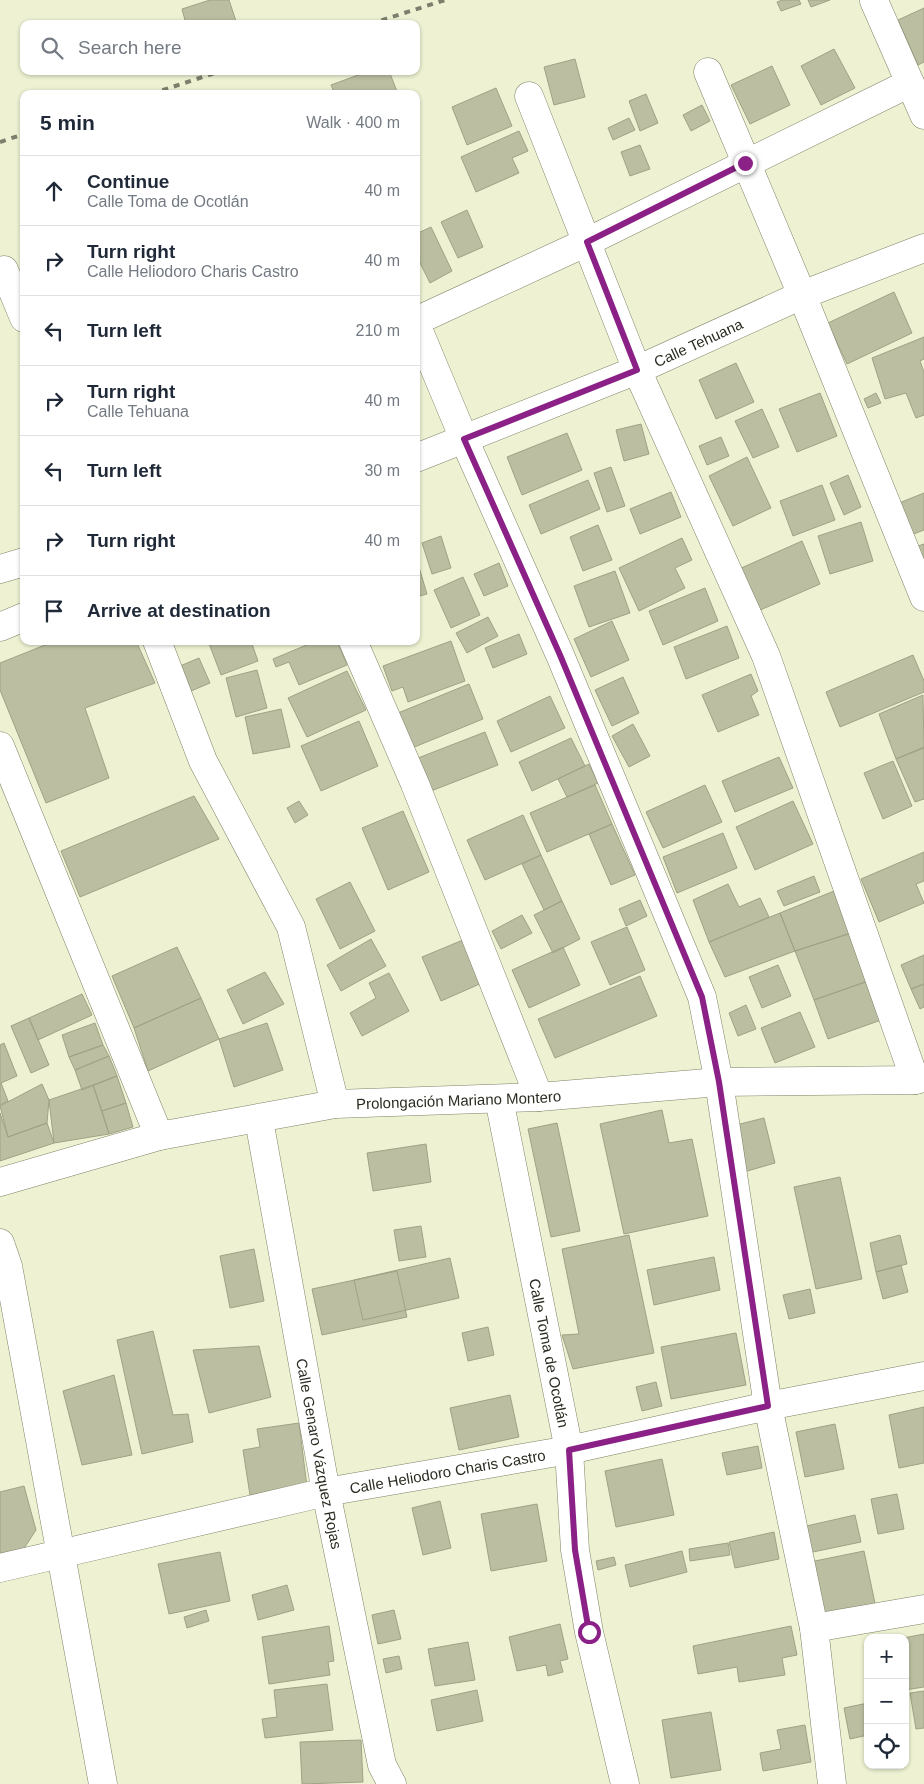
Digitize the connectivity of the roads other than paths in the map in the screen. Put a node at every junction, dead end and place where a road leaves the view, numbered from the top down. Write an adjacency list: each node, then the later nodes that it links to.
1 (874, 1): 3 (street)
2 (708, 72): 6 (street)
3 (910, 83): 5 (street); 6 (street)
4 (529, 96): 7 (street)
5 (924, 115)
6 (745, 163): 7 (street); 10 (street)
7 (587, 242): 12 (street); 14 (street)
8 (924, 248): 10 (street, Calle Tehuana)
9 (4, 270): 11 (street)
10 (802, 295): 14 (street, Calle Tehuana); 19 (street)
11 (20, 308)
12 (420, 320)
13 (420, 332): 15 (street)
14 (637, 370): 15 (street, Calle Tehuana); 25 (street)
15 (464, 439): 16 (street, Calle Tehuana); 26 (street)
16 (420, 456)
17 (20, 563): 18 (street)
18 (0, 569)
19 (924, 597)
20 (20, 619): 21 (street)
21 (0, 627)
22 (159, 645): 29 (street)
23 (355, 645): 27 (street)
24 (0, 746): 31 (street)
25 (919, 1079): 26 (street, Prolongación Mariano Montero)
26 (719, 1082): 27 (street, Prolongación Mariano Montero); 35 (street)
27 (539, 1097): 28 (street, Prolongación Mariano Montero)
28 (499, 1099): 29 (street, Prolongación Mariano Montero); 36 (street, Calle Toma de Ocotlán)
29 (336, 1104): 30 (street, Prolongación Mariano Montero)
30 (259, 1120): 31 (street, Prolongación Mariano Montero); 37 (street, Calle Genaro Vázquez Rojas)
31 (159, 1136): 32 (street, Prolongación Mariano Montero)
32 (0, 1182)
33 (0, 1243): 38 (street)
34 (924, 1376): 35 (street, Calle Heliodoro Charis Castro)
35 (768, 1406): 36 (street, Calle Heliodoro Charis Castro); 41 (street)
36 (569, 1450): 37 (street, Calle Heliodoro Charis Castro); 44 (street, Calle Toma de Ocotlán)
37 (326, 1492): 38 (street, Calle Heliodoro Charis Castro); 43 (street, Calle Genaro Vázquez Rojas)
38 (60, 1556): 39 (street, Calle Heliodoro Charis Castro); 42 (street)
39 (0, 1568)
40 (924, 1609): 41 (street)
41 (814, 1628): 45 (street)
42 (103, 1784)
43 (392, 1784)
44 (625, 1784)
45 (832, 1784)

